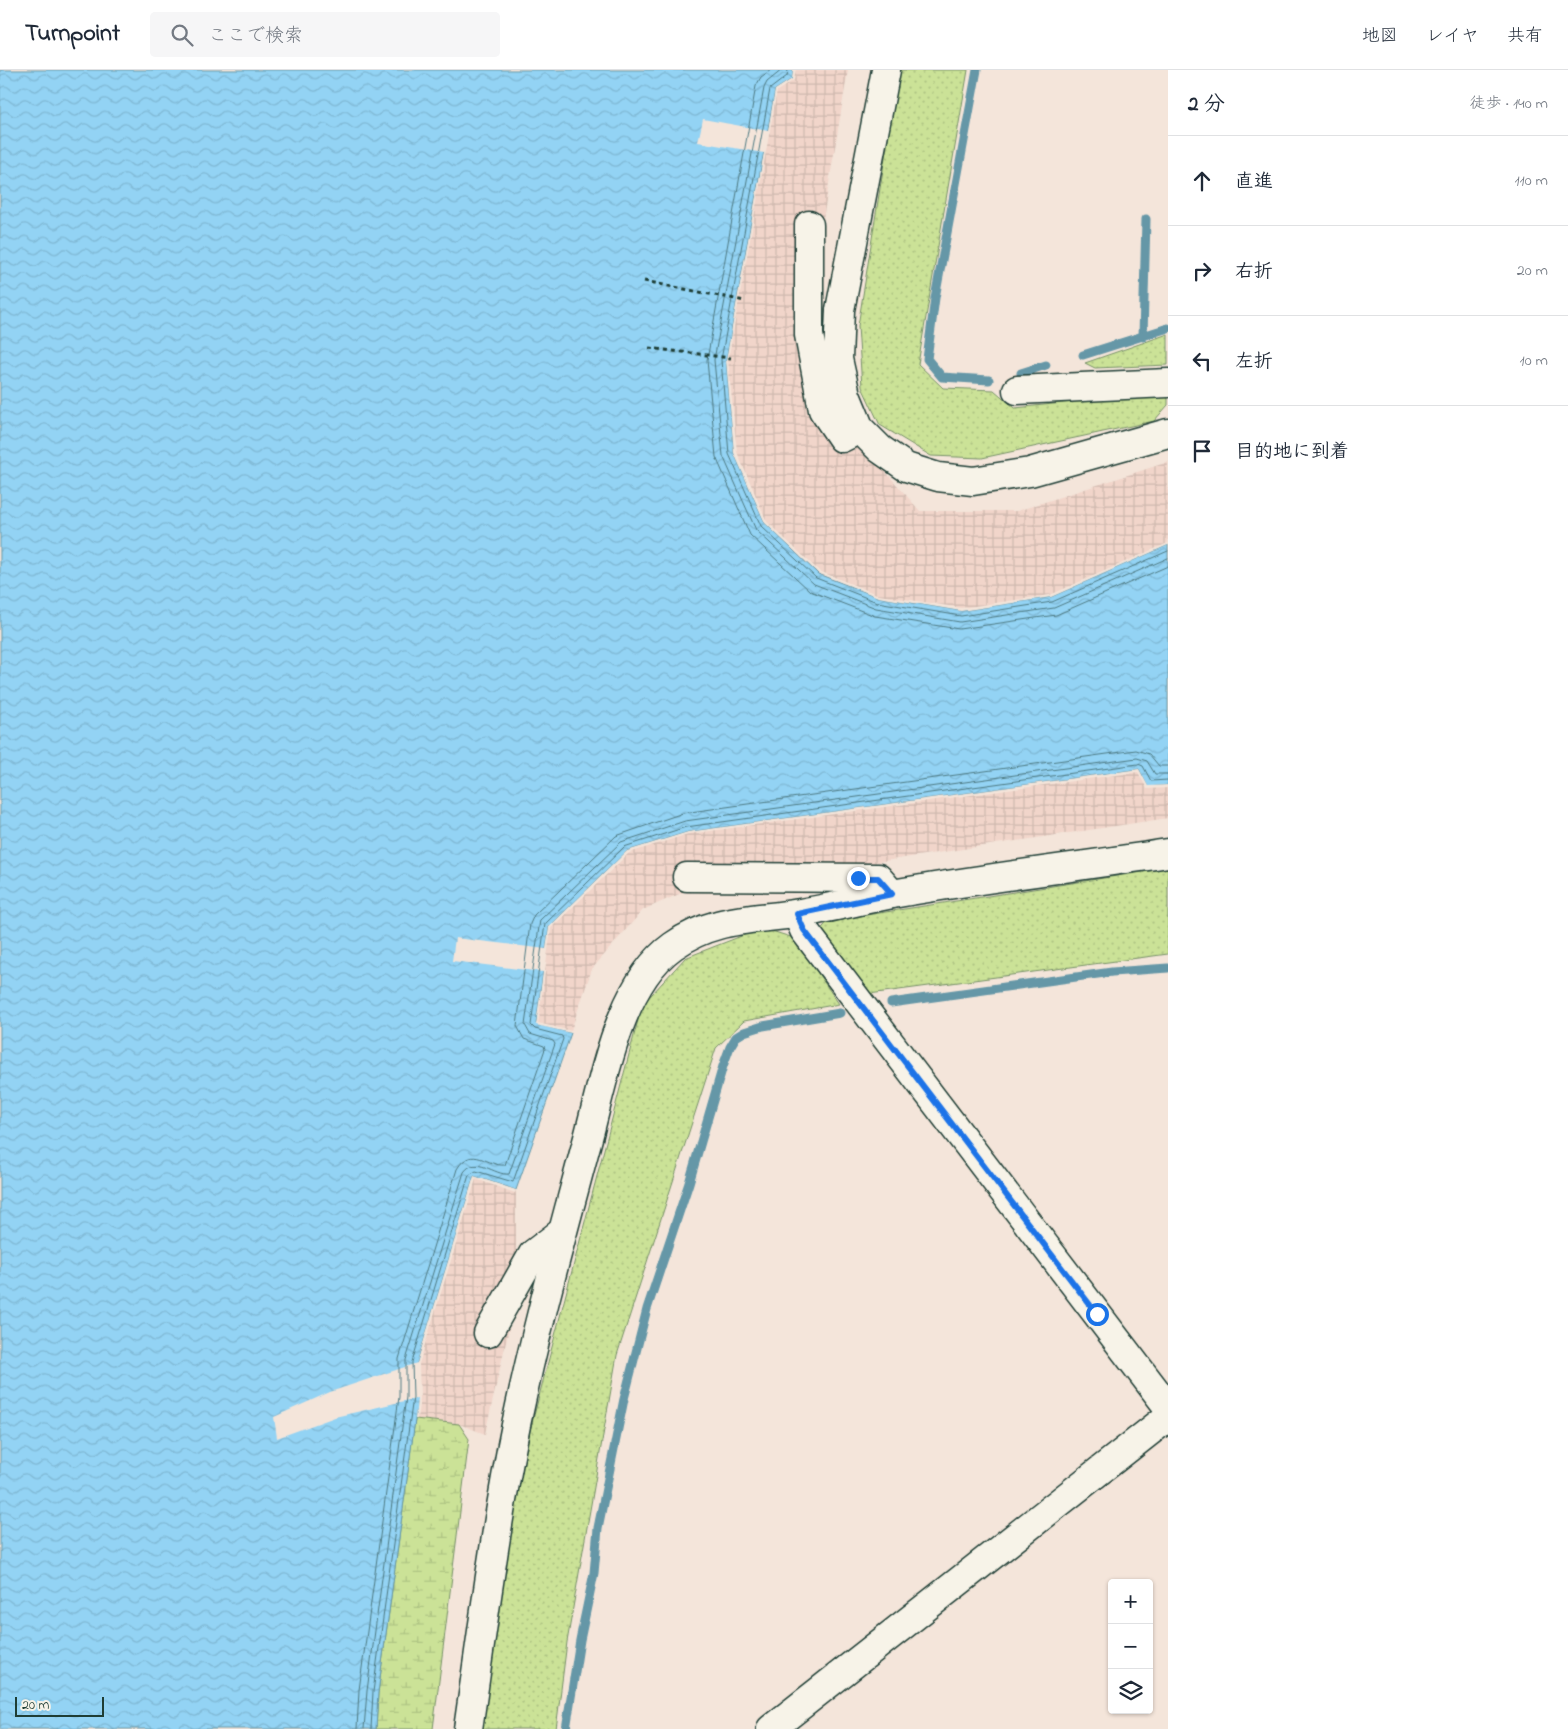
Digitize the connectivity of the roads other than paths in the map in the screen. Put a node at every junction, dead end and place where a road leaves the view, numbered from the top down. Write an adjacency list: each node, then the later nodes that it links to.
1 (886, 70): 5 (street)
2 (809, 226): 5 (street)
3 (1168, 384): 4 (street)
4 (1016, 390)
5 (860, 429): 6 (street)
6 (1168, 433)
7 (1168, 853): 9 (street)
8 (687, 878): 9 (street)
9 (892, 894): 10 (street)
10 (797, 914): 11 (street); 13 (street)
11 (562, 1232): 12 (street); 15 (street)
12 (488, 1333)
13 (1168, 1406)
14 (1168, 1417): 16 (street)
15 (468, 1729)
16 (771, 1729)

